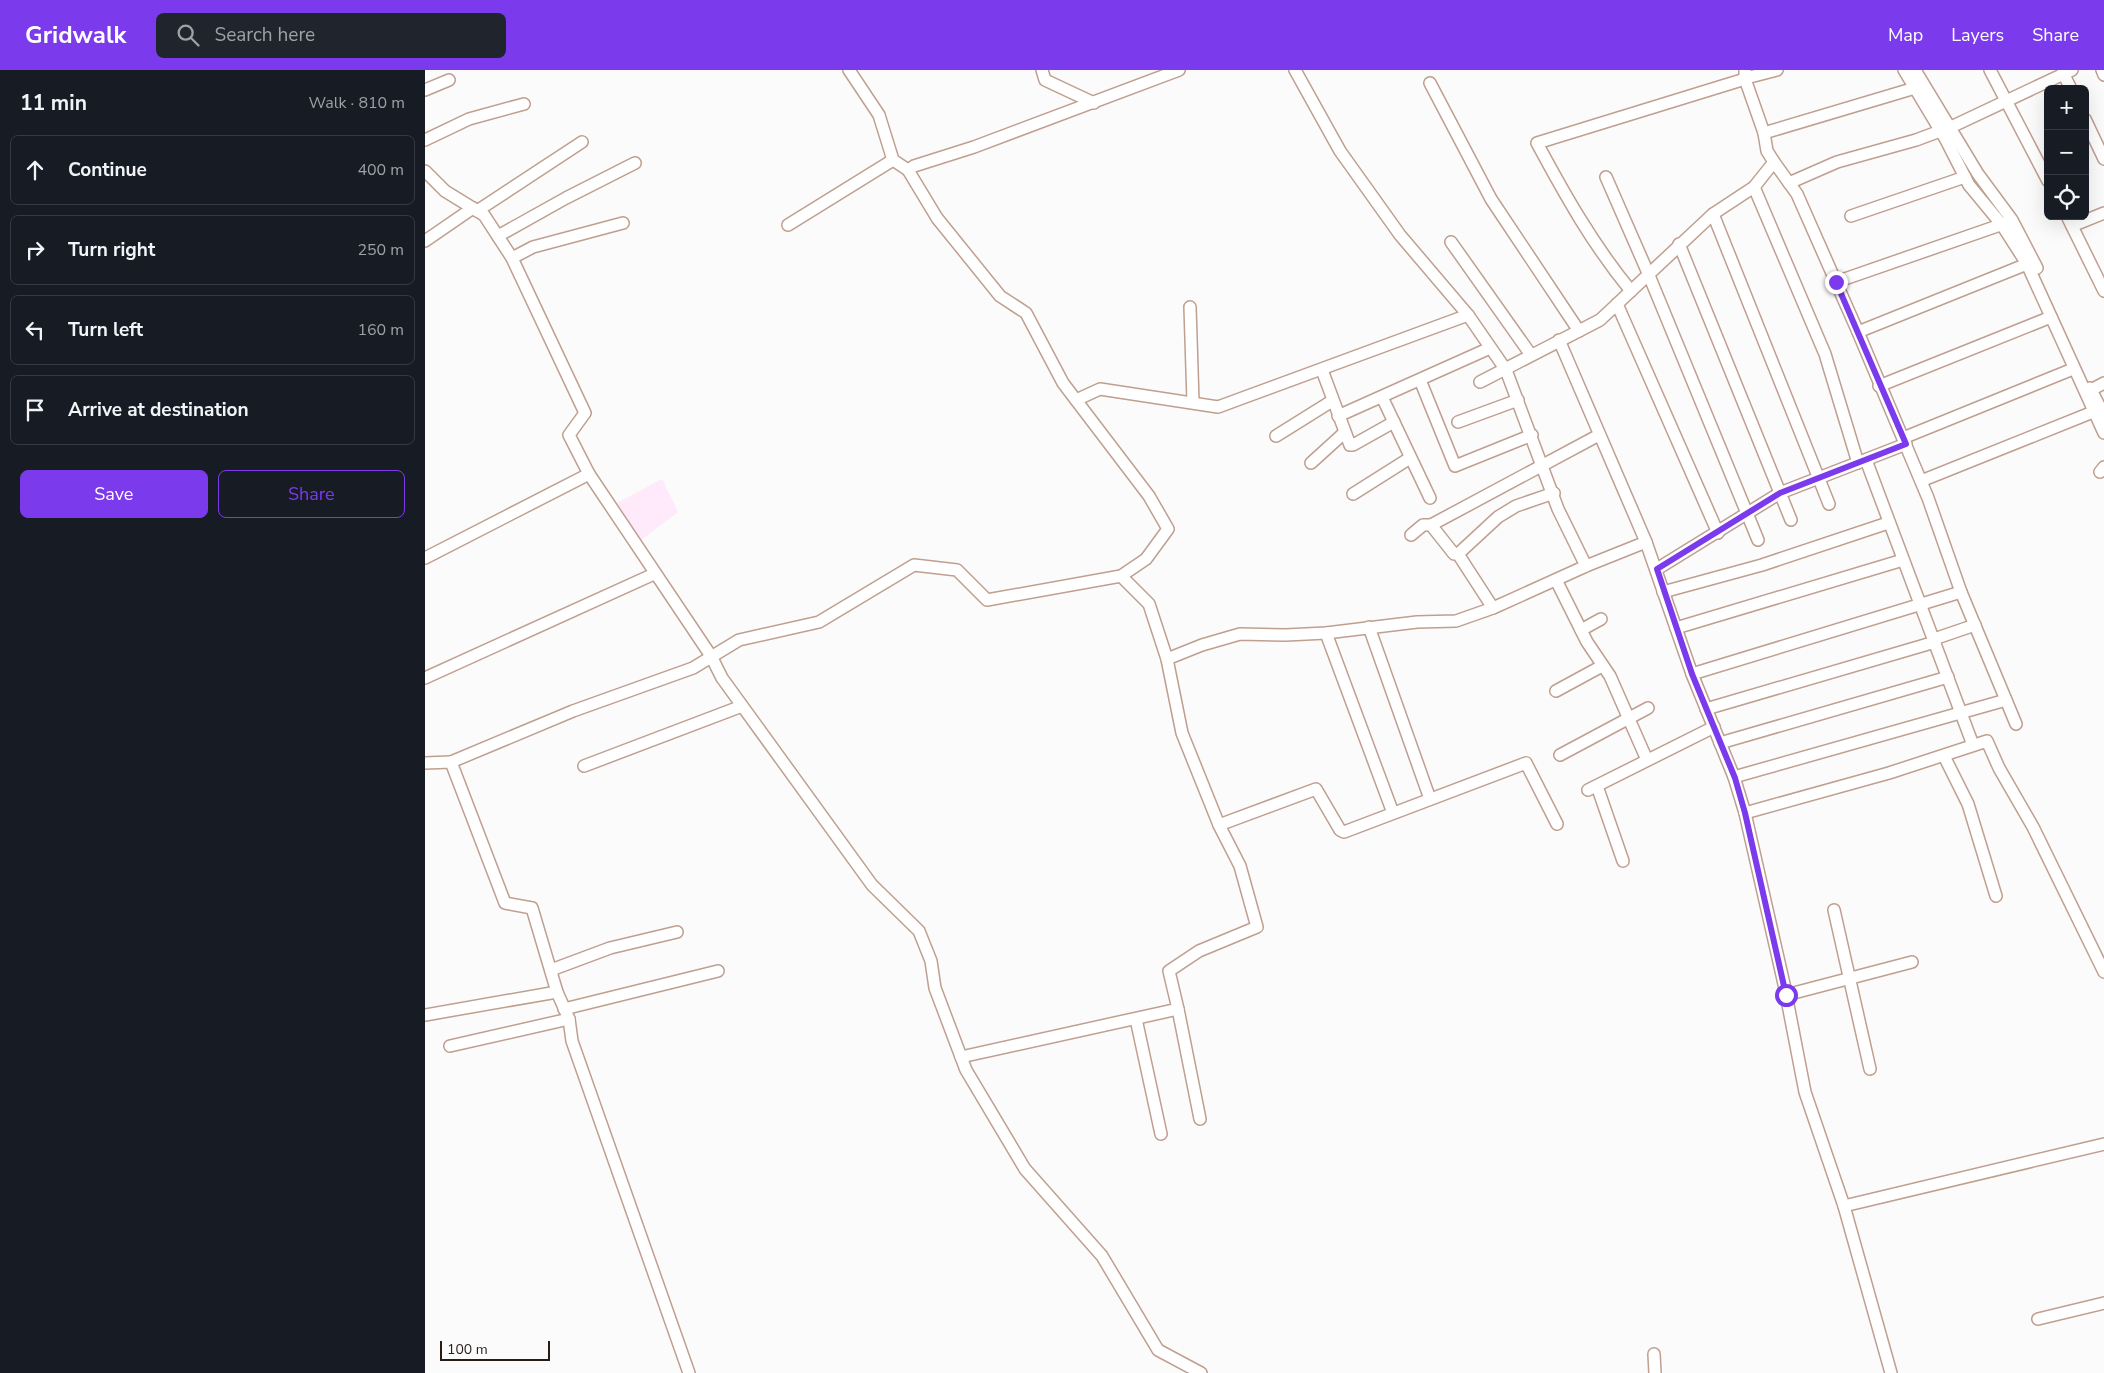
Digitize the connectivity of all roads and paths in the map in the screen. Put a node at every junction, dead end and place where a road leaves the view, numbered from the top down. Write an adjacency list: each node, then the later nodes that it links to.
1 (849, 70): 28 (street)
2 (1042, 70): 20 (street)
3 (1179, 70): 11 (street)
4 (1295, 70): 58 (street)
5 (1777, 70): 13 (street)
6 (1904, 70): 17 (street)
7 (1915, 70): 23 (street)
8 (1991, 70): 19 (street)
9 (2102, 70): 12 (street)
10 (2068, 72): 16 (street); 19 (street)
11 (1159, 74): 20 (street)
12 (2104, 75)
13 (1745, 76): 24 (street); 54 (street)
14 (449, 80): 18 (street)
15 (1431, 83): 60 (street)
16 (2070, 85)
17 (1915, 88): 23 (street); 24 (street)
18 (425, 90)
19 (2006, 101): 23 (street); 33 (street)
20 (1094, 103): 31 (street)
21 (523, 104): 25 (street)
22 (2089, 127): 27 (street)
23 (1946, 129): 35 (street); 36 (street); 43 (street)
24 (1763, 133): 29 (street)
25 (425, 140)
26 (582, 142): 38 (street)
27 (2104, 159)
28 (893, 160): 31 (street); 45 (street)
29 (1774, 162): 36 (street); 37 (street)
30 (635, 163): 46 (street)
31 (908, 170): 74 (street)
32 (425, 171): 38 (street)
33 (2045, 175)
34 (1606, 177): 52 (street)
35 (1965, 177): 41 (street); 43 (street)
36 (1789, 183): 53 (street)
37 (1754, 186): 40 (street); 89 (street)
38 (475, 210): 46 (street); 47 (street)
39 (2104, 213): 42 (street)
40 (1713, 214): 49 (street); 93 (street)
41 (1851, 216)
42 (2069, 221): 55 (street)
43 (2007, 222): 51 (street); 53 (street); 72 (street)
44 (623, 223): 50 (street)
45 (787, 225)
46 (498, 236): 50 (street)
47 (425, 242)
48 (1451, 242): 64 (street)
49 (1679, 244): 52 (street); 96 (street)
50 (512, 258): 92 (street)
51 (2027, 264): 59 (street); 61 (street)
52 (1648, 273): 54 (street); 100 (street)
53 (1836, 282): 61 (street)
54 (1631, 290): 56 (street)
55 (2104, 291)
56 (1617, 304): 60 (street); 104 (street)
57 (1190, 307): 77 (street)
58 (1467, 315): 63 (street); 66 (street)
59 (2051, 316): 65 (street); 71 (street)
60 (1579, 331): 62 (street)
61 (1858, 332): 71 (street)
62 (1559, 340): 64 (street); 85 (street)
63 (1490, 348): 67 (street); 68 (street)
64 (1531, 355): 67 (street)
65 (2073, 369): 78 (street); 87 (street)
66 (1322, 370): 76 (street); 77 (street)
67 (1506, 370): 69 (street); 75 (street)
68 (1419, 380): 73 (street); 84 (street)
69 (1480, 382)
70 (2104, 383): 72 (street)
71 (1879, 386): 87 (street)
72 (2091, 390): 78 (street)
73 (1382, 397): 79 (street); 80 (street)
74 (1076, 400): 77 (street); 114 (street)
75 (1518, 400): 81 (street); 84 (street)
76 (1332, 401): 79 (street); 86 (street)
77 (1193, 402)
78 (2099, 414): 83 (street); 94 (street)
79 (1338, 416): 82 (street)
80 (1394, 422): 82 (street); 88 (street)
81 (1458, 422)
82 (1344, 433): 90 (street)
83 (2104, 434)
84 (1532, 435): 91 (street)
85 (1599, 435): 91 (street); 107 (street)
86 (1276, 436)
87 (1904, 441): 89 (street); 94 (street)
88 (1410, 458): 97 (street); 98 (street)
89 (1862, 462): 93 (street); 102 (street)
90 (1311, 463)
91 (1543, 464): 95 (street); 103 (street)
92 (589, 474): 109 (street); 113 (street)
93 (1819, 478): 96 (street); 99 (street)
94 (1921, 481): 117 (street)
95 (1554, 493): 108 (street); 111 (street)
96 (1780, 493): 100 (street); 101 (street)
97 (1353, 494)
98 (1430, 498)
99 (1829, 504)
100 (1745, 513): 104 (street); 106 (street)
101 (1791, 520)
102 (1888, 523): 110 (street); 116 (street)
103 (1431, 525): 105 (street); 108 (street)
104 (1718, 533): 112 (street)
105 (1411, 535)
106 (1758, 540)
107 (1646, 542): 111 (street); 112 (street)
108 (1458, 554): 119 (street)
109 (425, 558)
110 (1903, 560): 118 (street); 123 (street)
111 (1586, 566): 115 (street)
112 (1657, 569): 116 (street)
113 (654, 574): 127 (street); 132 (street)
114 (1121, 576): 127 (street); 128 (street)
115 (1556, 580): 119 (street); 124 (street)
116 (1663, 592): 123 (street)
117 (1961, 592): 118 (street); 121 (street)
118 (1922, 605): 126 (street); 130 (street)
119 (1493, 608): 122 (street)
120 (1601, 619): 124 (street)
121 (1975, 625): 126 (street); 134 (street)
122 (1369, 627): 125 (street); 151 (street)
123 (1677, 628): 130 (street)
124 (1581, 630): 129 (street)
125 (1326, 633): 128 (street); 152 (street)
126 (1935, 640): 131 (street); 137 (street)
127 (711, 656): 135 (street); 147 (street)
128 (1167, 659): 155 (street)
129 (1602, 666): 133 (street); 139 (street)
130 (1692, 674): 137 (street)
131 (1948, 677): 138 (street); 142 (street)
132 (425, 678)
133 (1556, 691)
134 (2006, 700): 138 (street); 140 (street)
135 (742, 706): 149 (street); 172 (street)
136 (1648, 708): 139 (street)
137 (1706, 709): 141 (street)
138 (1961, 711): 143 (street); 150 (street)
139 (1629, 720): 144 (street); 146 (street)
140 (2016, 724)
141 (1714, 727): 142 (street); 146 (street)
142 (1720, 743): 150 (street)
143 (1973, 745): 145 (street); 163 (street)
144 (1560, 755)
145 (1944, 756): 153 (street); 157 (street)
146 (1647, 760): 156 (street)
147 (451, 762): 148 (street); 161 (street)
148 (425, 763)
149 (584, 766)
150 (1735, 778): 153 (street)
151 (1430, 798): 152 (street); 154 (street)
152 (1393, 813): 155 (street)
153 (1745, 813): 166 (street)
154 (1557, 824)
155 (1219, 825): 167 (street)
156 (1623, 861)
157 (1997, 896)
158 (1834, 910): 164 (street)
159 (677, 932): 161 (street)
160 (1911, 962): 164 (street)
161 (551, 970): 165 (street)
162 (718, 971): 168 (street)
163 (2104, 972)
164 (1849, 979): 166 (street); 173 (street)
165 (557, 992): 168 (street); 169 (street)
166 (1786, 995): 177 (street)
167 (1178, 1009): 170 (street); 174 (street)
168 (566, 1014): 171 (street); 181 (street)
169 (425, 1015)
170 (1136, 1019): 172 (street); 175 (street)
171 (450, 1046)
172 (961, 1058): 182 (street)
173 (1870, 1069)
174 (1201, 1118)
175 (1161, 1134)
176 (2104, 1144): 177 (street)
177 (1844, 1206): 184 (street)
178 (2104, 1303): 179 (street)
179 (2038, 1319)
180 (1654, 1354): 183 (street)
181 (689, 1373)
182 (1201, 1373)
183 (1655, 1373)
184 (1891, 1373)

